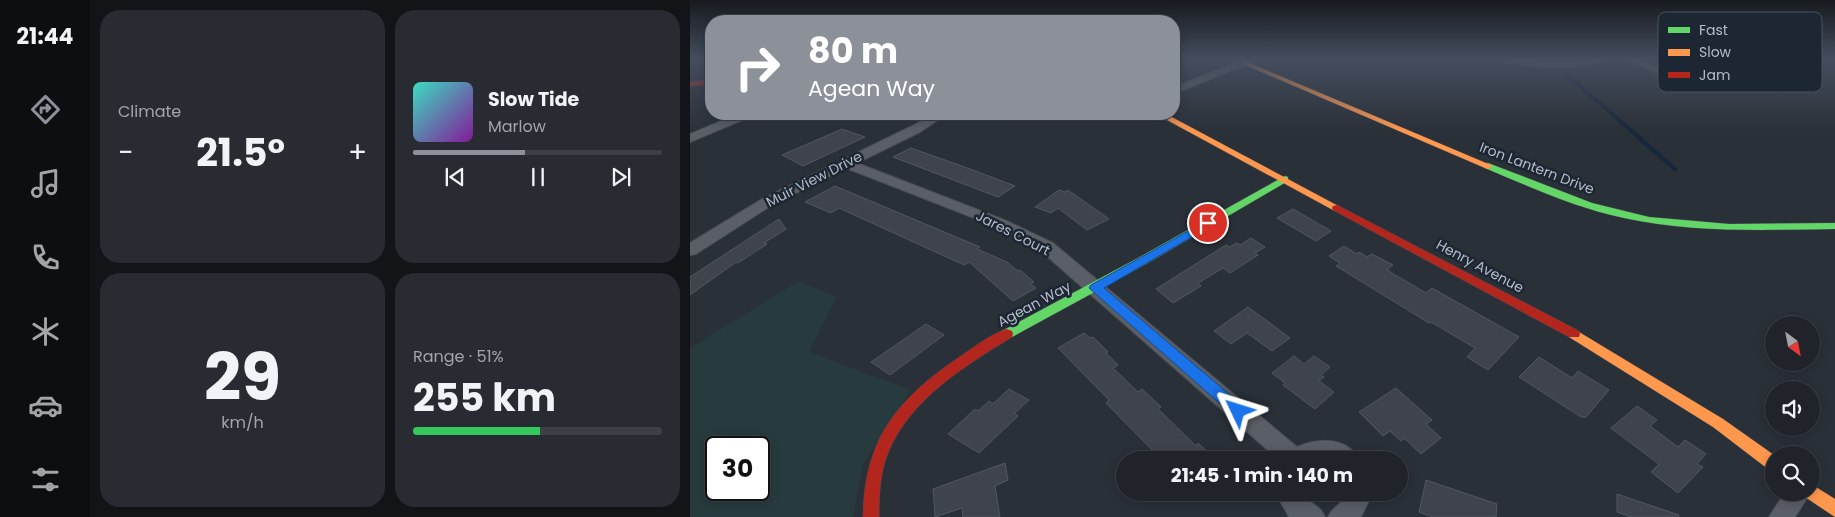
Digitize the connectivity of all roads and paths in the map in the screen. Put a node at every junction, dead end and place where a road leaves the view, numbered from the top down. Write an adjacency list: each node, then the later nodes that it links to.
1 (1194, 83): 3 (street)
2 (1299, 83): 10 (street, Iron Lantern Drive)
3 (1180, 89)
4 (734, 120): 7 (street)
5 (930, 120): 8 (street, Muir View Drive)
6 (1171, 120): 9 (street, Henry Avenue)
7 (690, 138)
8 (845, 163): 11 (street, Muir View Drive); 12 (street, Jares Court)
9 (1285, 180): 12 (street, Agean Way); 16 (street, Henry Avenue)
10 (1835, 226)
11 (690, 250)
12 (1095, 288): 13 (street, Jares Court); 22 (street, Agean Way)
13 (1285, 451)
14 (1312, 451): 15 (street, Jares Court)
15 (1333, 451)
16 (1765, 457)
17 (1820, 498): 21 (street)
18 (1293, 501): 23 (street)
19 (1359, 501): 24 (street)
20 (1793, 501): 25 (street)
21 (1835, 509)
22 (871, 517)
23 (1313, 517)
24 (1340, 517)
25 (1781, 517)

